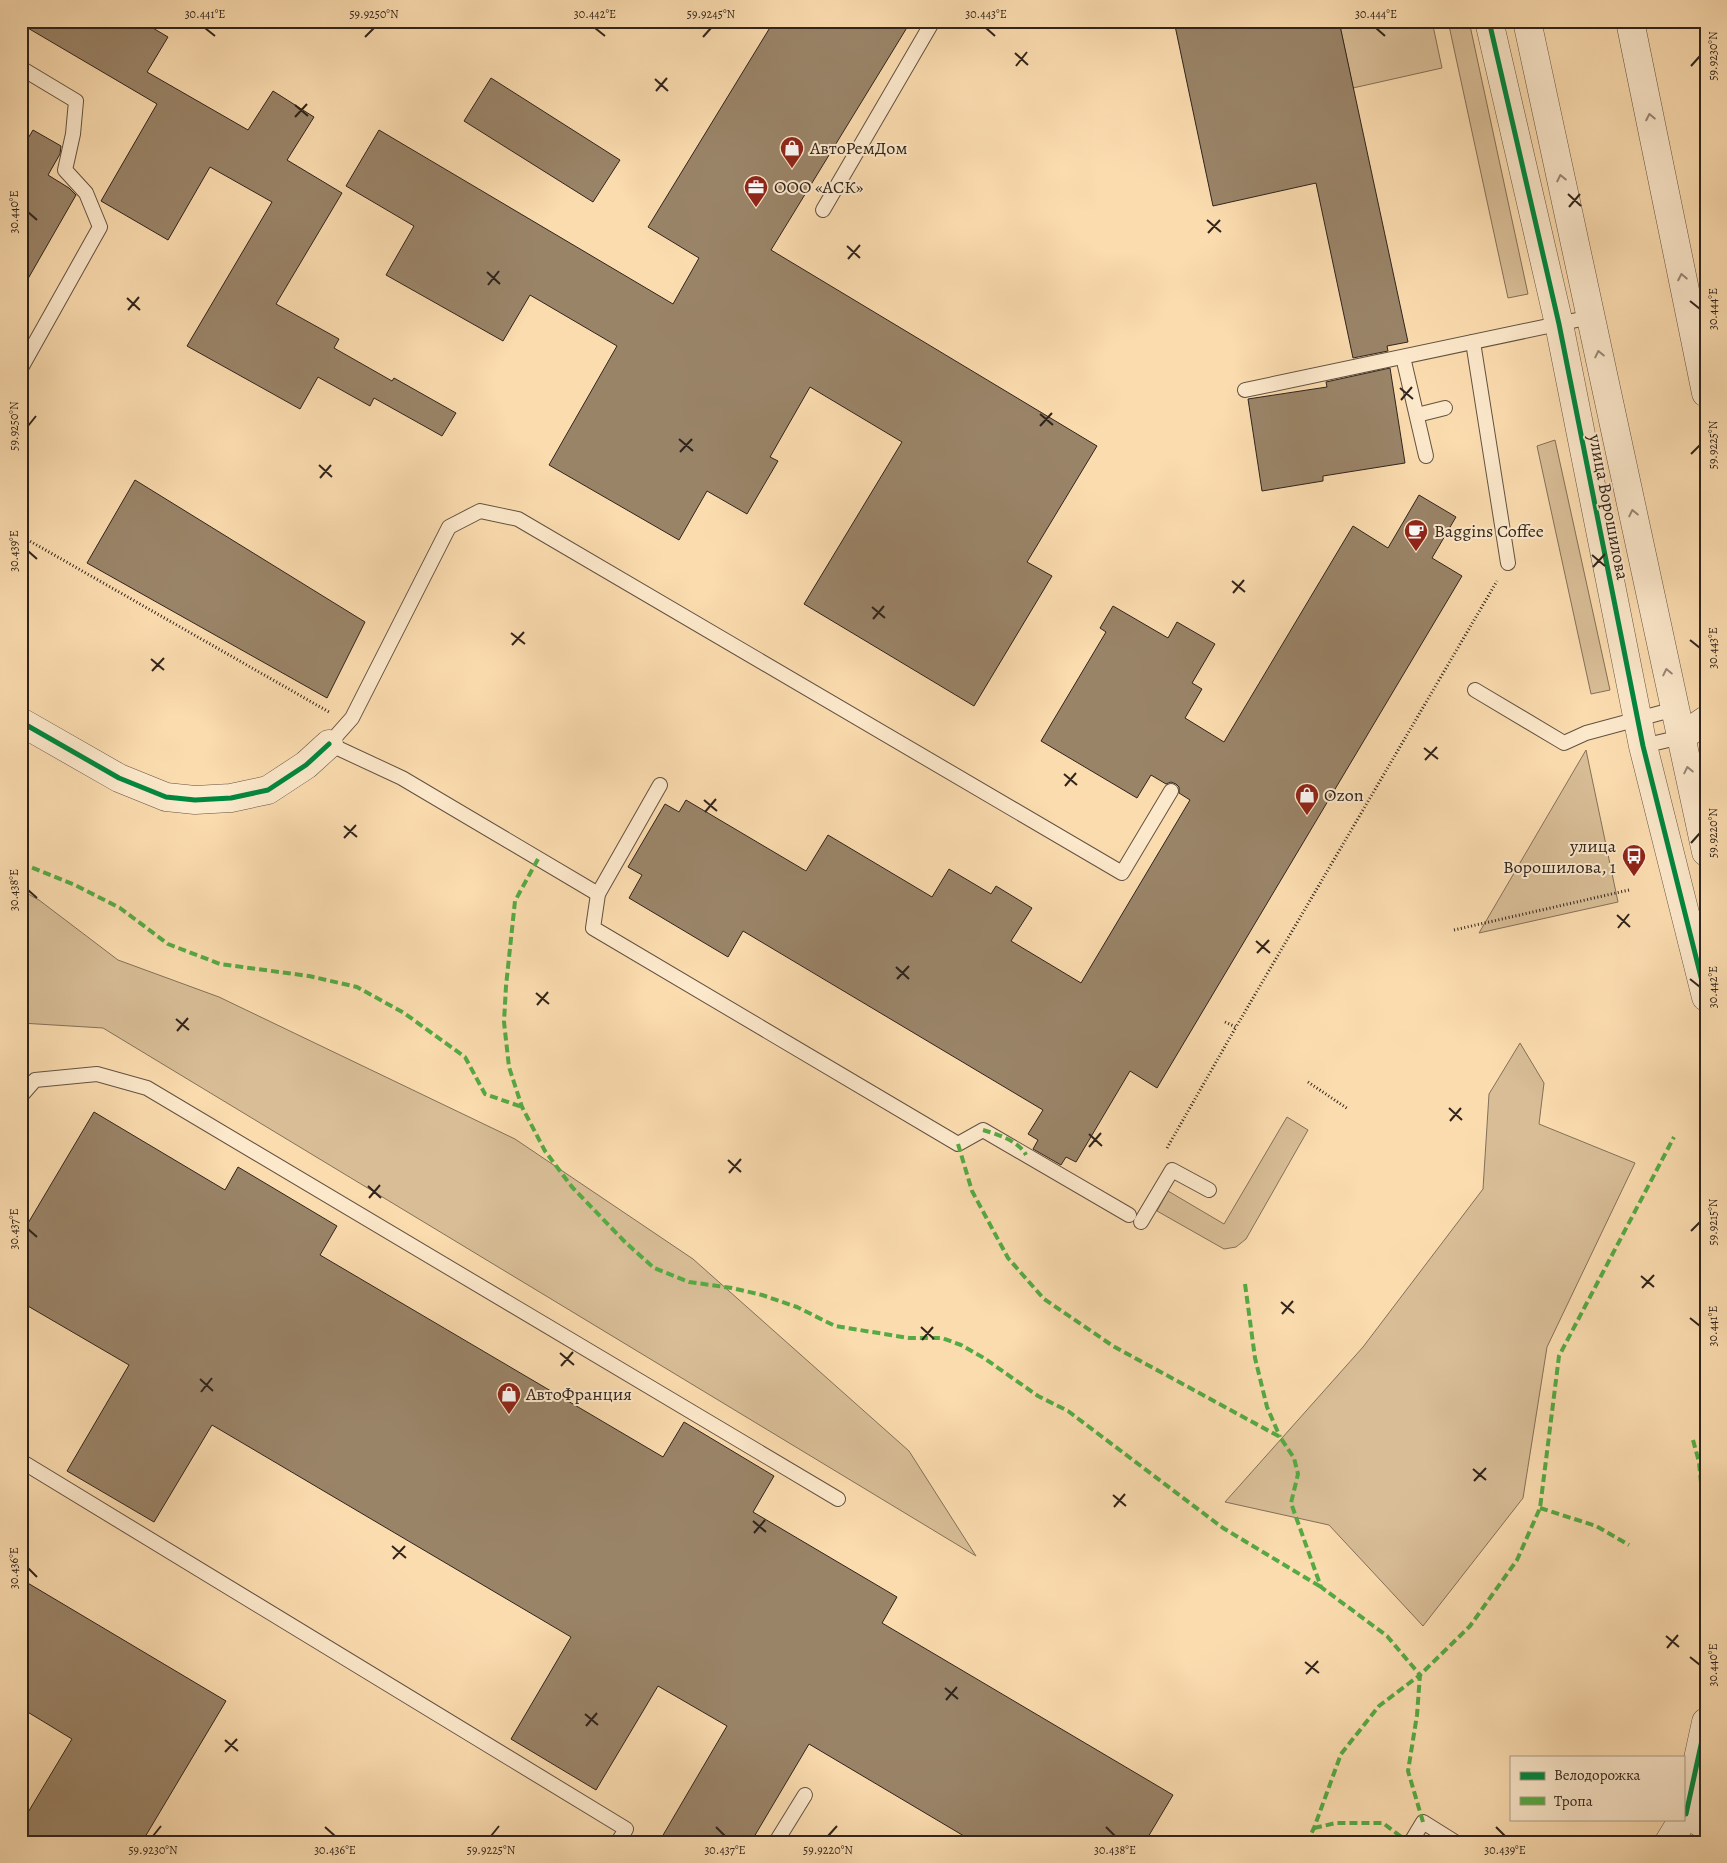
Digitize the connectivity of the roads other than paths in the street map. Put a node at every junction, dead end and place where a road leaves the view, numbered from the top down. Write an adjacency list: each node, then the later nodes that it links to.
1 (933, 21): 6 (lane)
2 (1489, 21): 8 (street, улица Ворошилова)
3 (1527, 21): 7 (street, улица Ворошилова, one-way to 3)
4 (1630, 21): 13 (street, one-way to 4)
5 (21, 68): 11 (lane)
6 (823, 210)
7 (1591, 318): 8 (lane); 19 (street, улица Ворошилова, one-way to 7)
8 (1559, 324): 9 (lane); 20 (street, улица Ворошилова)
9 (1473, 342): 10 (lane); 17 (lane)
10 (1403, 357): 12 (lane); 15 (lane)
11 (21, 368)
12 (1246, 390)
13 (1706, 393)
14 (1445, 408): 15 (lane)
15 (1417, 415): 16 (lane)
16 (1426, 456)
17 (1508, 563)
18 (1475, 690): 20 (lane)
19 (1675, 709): 20 (lane); 23 (street, улица Ворошилова)
20 (1637, 719): 25 (street, улица Ворошилова)
21 (1706, 720): 23 (street)
22 (21, 722): 24 (street)
23 (1681, 737): 25 (lane); 28 (street, улица Ворошилова, one-way to 23)
24 (329, 744): 27 (lane); 29 (lane)
25 (1643, 746): 30 (street, улица Ворошилова)
26 (660, 785): 29 (lane)
27 (1171, 791)
28 (1706, 852)
29 (598, 894): 32 (lane)
30 (1706, 997)
31 (21, 1096): 34 (lane)
32 (1209, 1190)
33 (21, 1461): 39 (lane)
34 (838, 1499)
35 (1706, 1722): 38 (street)
36 (1706, 1789): 38 (street)
37 (806, 1795): 40 (lane)
38 (1689, 1819): 43 (street)
39 (618, 1842)
40 (776, 1842)
41 (1411, 1842): 42 (lane)
42 (1455, 1842)
43 (1669, 1842)

